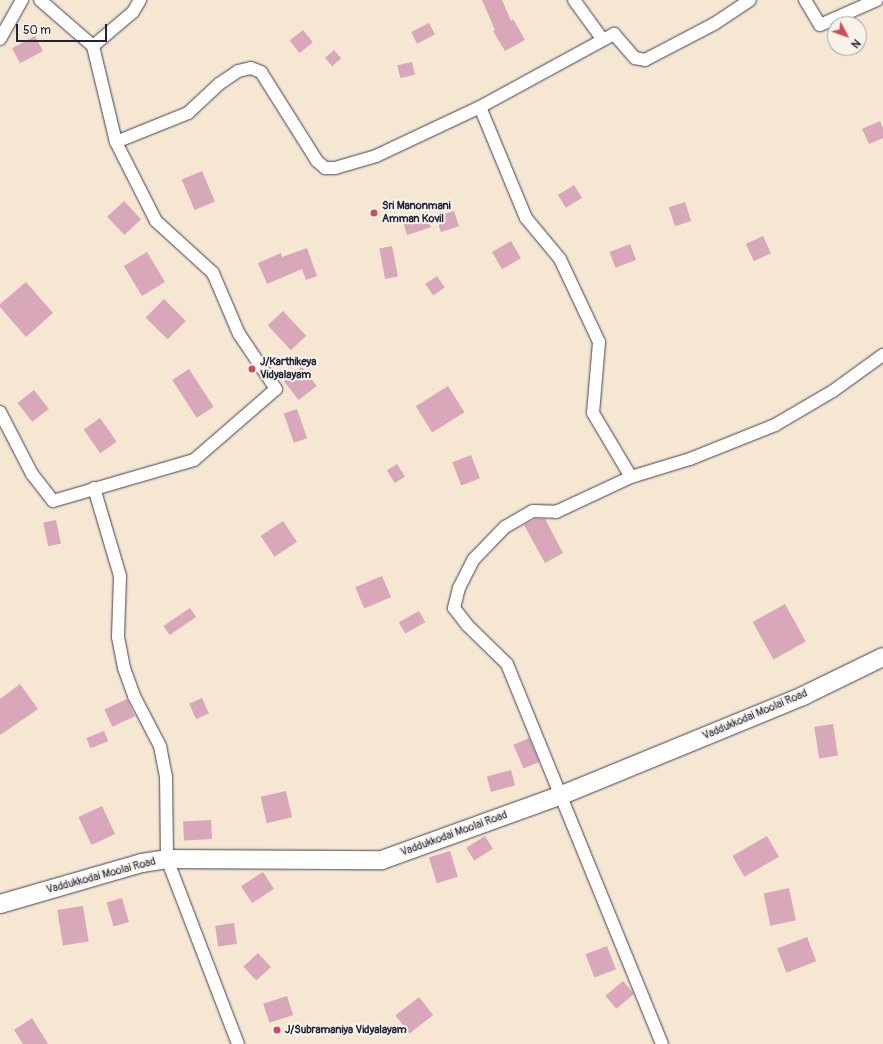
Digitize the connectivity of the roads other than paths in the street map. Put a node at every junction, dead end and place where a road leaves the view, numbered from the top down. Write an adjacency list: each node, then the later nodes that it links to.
1 (22, 0): 8 (street)
2 (40, 0): 10 (street)
3 (140, 0): 10 (street)
4 (574, 0): 9 (street)
5 (750, 0): 9 (street)
6 (805, 0): 7 (street)
7 (877, 0)
8 (0, 39)
9 (603, 40): 11 (street)
10 (93, 46): 12 (street)
11 (480, 107): 12 (street); 15 (street)
12 (116, 142): 16 (street)
13 (883, 356): 15 (street)
14 (0, 412): 16 (street)
15 (631, 477): 18 (street)
16 (94, 488): 19 (street)
17 (883, 657): 18 (street, Vaddukkodai Moolai Road)
18 (562, 795): 19 (street, Vaddukkodai Moolai Road); 22 (street)
19 (167, 859): 20 (street, Vaddukkodai Moolai Road); 21 (street)
20 (0, 904)
21 (238, 1044)
22 (662, 1044)

